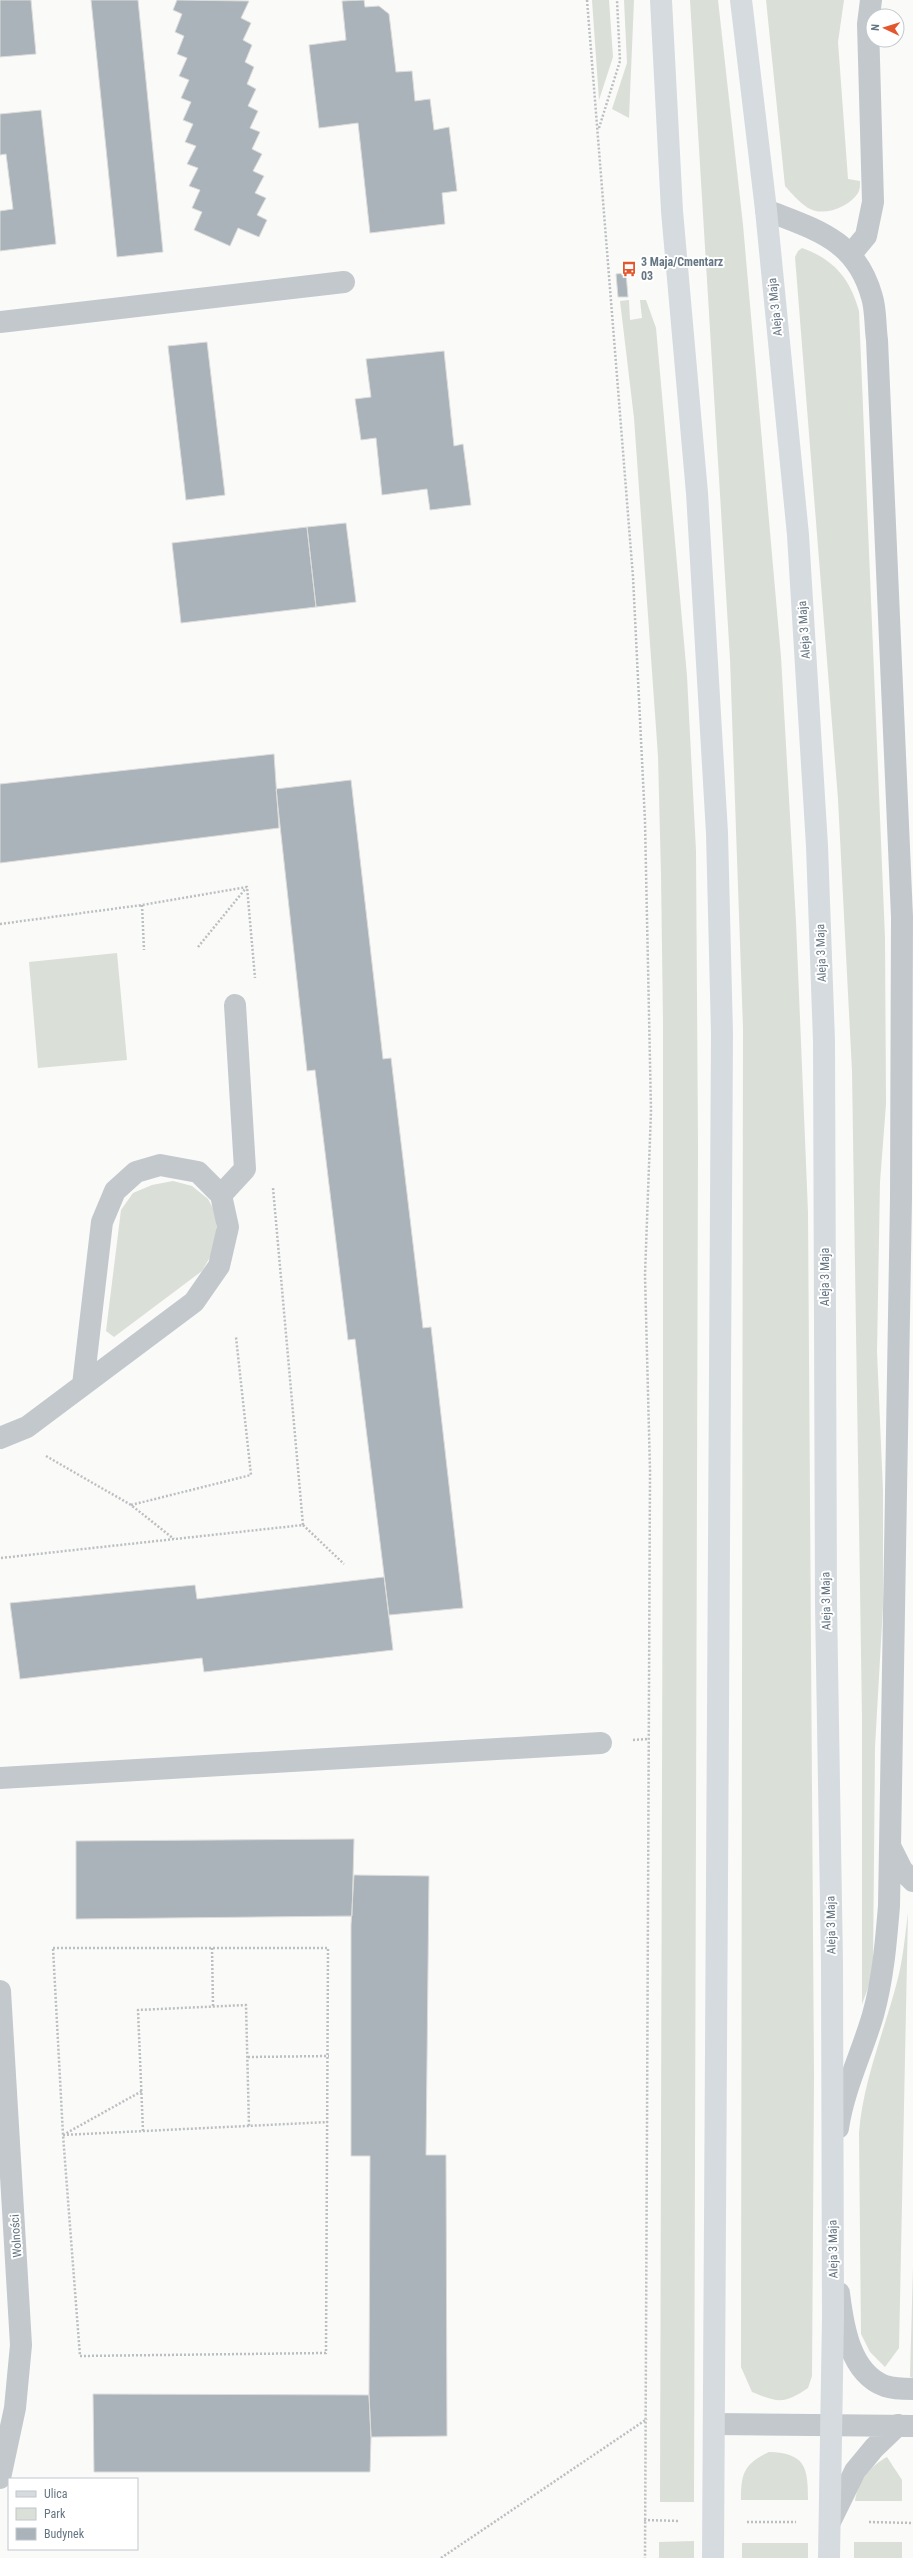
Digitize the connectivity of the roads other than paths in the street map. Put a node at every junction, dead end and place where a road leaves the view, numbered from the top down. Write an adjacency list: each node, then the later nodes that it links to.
1 (661, 0): 21 (street)
2 (741, 0): 4 (street, Aleja 3 Maja)
3 (871, 0): 5 (street)
4 (766, 210): 5 (street); 18 (street, Aleja 3 Maja)
5 (851, 254): 10 (street)
6 (344, 282): 7 (street)
7 (0, 322)
8 (235, 1005): 9 (street)
9 (221, 1196): 11 (street); 11 (street)
10 (906, 1235): 15 (street)
11 (83, 1385): 12 (street)
12 (0, 1438)
13 (601, 1743): 14 (street)
14 (0, 1778)
15 (890, 1847): 16 (street); 18 (street)
16 (913, 1881)
17 (0, 1991): 24 (street, Wolności)
18 (832, 2189): 19 (street, Aleja 3 Maja)
19 (833, 2254): 20 (street); 22 (street, Aleja 3 Maja)
20 (913, 2389)
21 (715, 2424): 22 (street); 26 (street)
22 (831, 2424): 23 (street); 25 (street, Aleja 3 Maja)
23 (906, 2426): 25 (street)
24 (0, 2478)
25 (830, 2522): 27 (street, Aleja 3 Maja)
26 (713, 2558)
27 (829, 2558)

